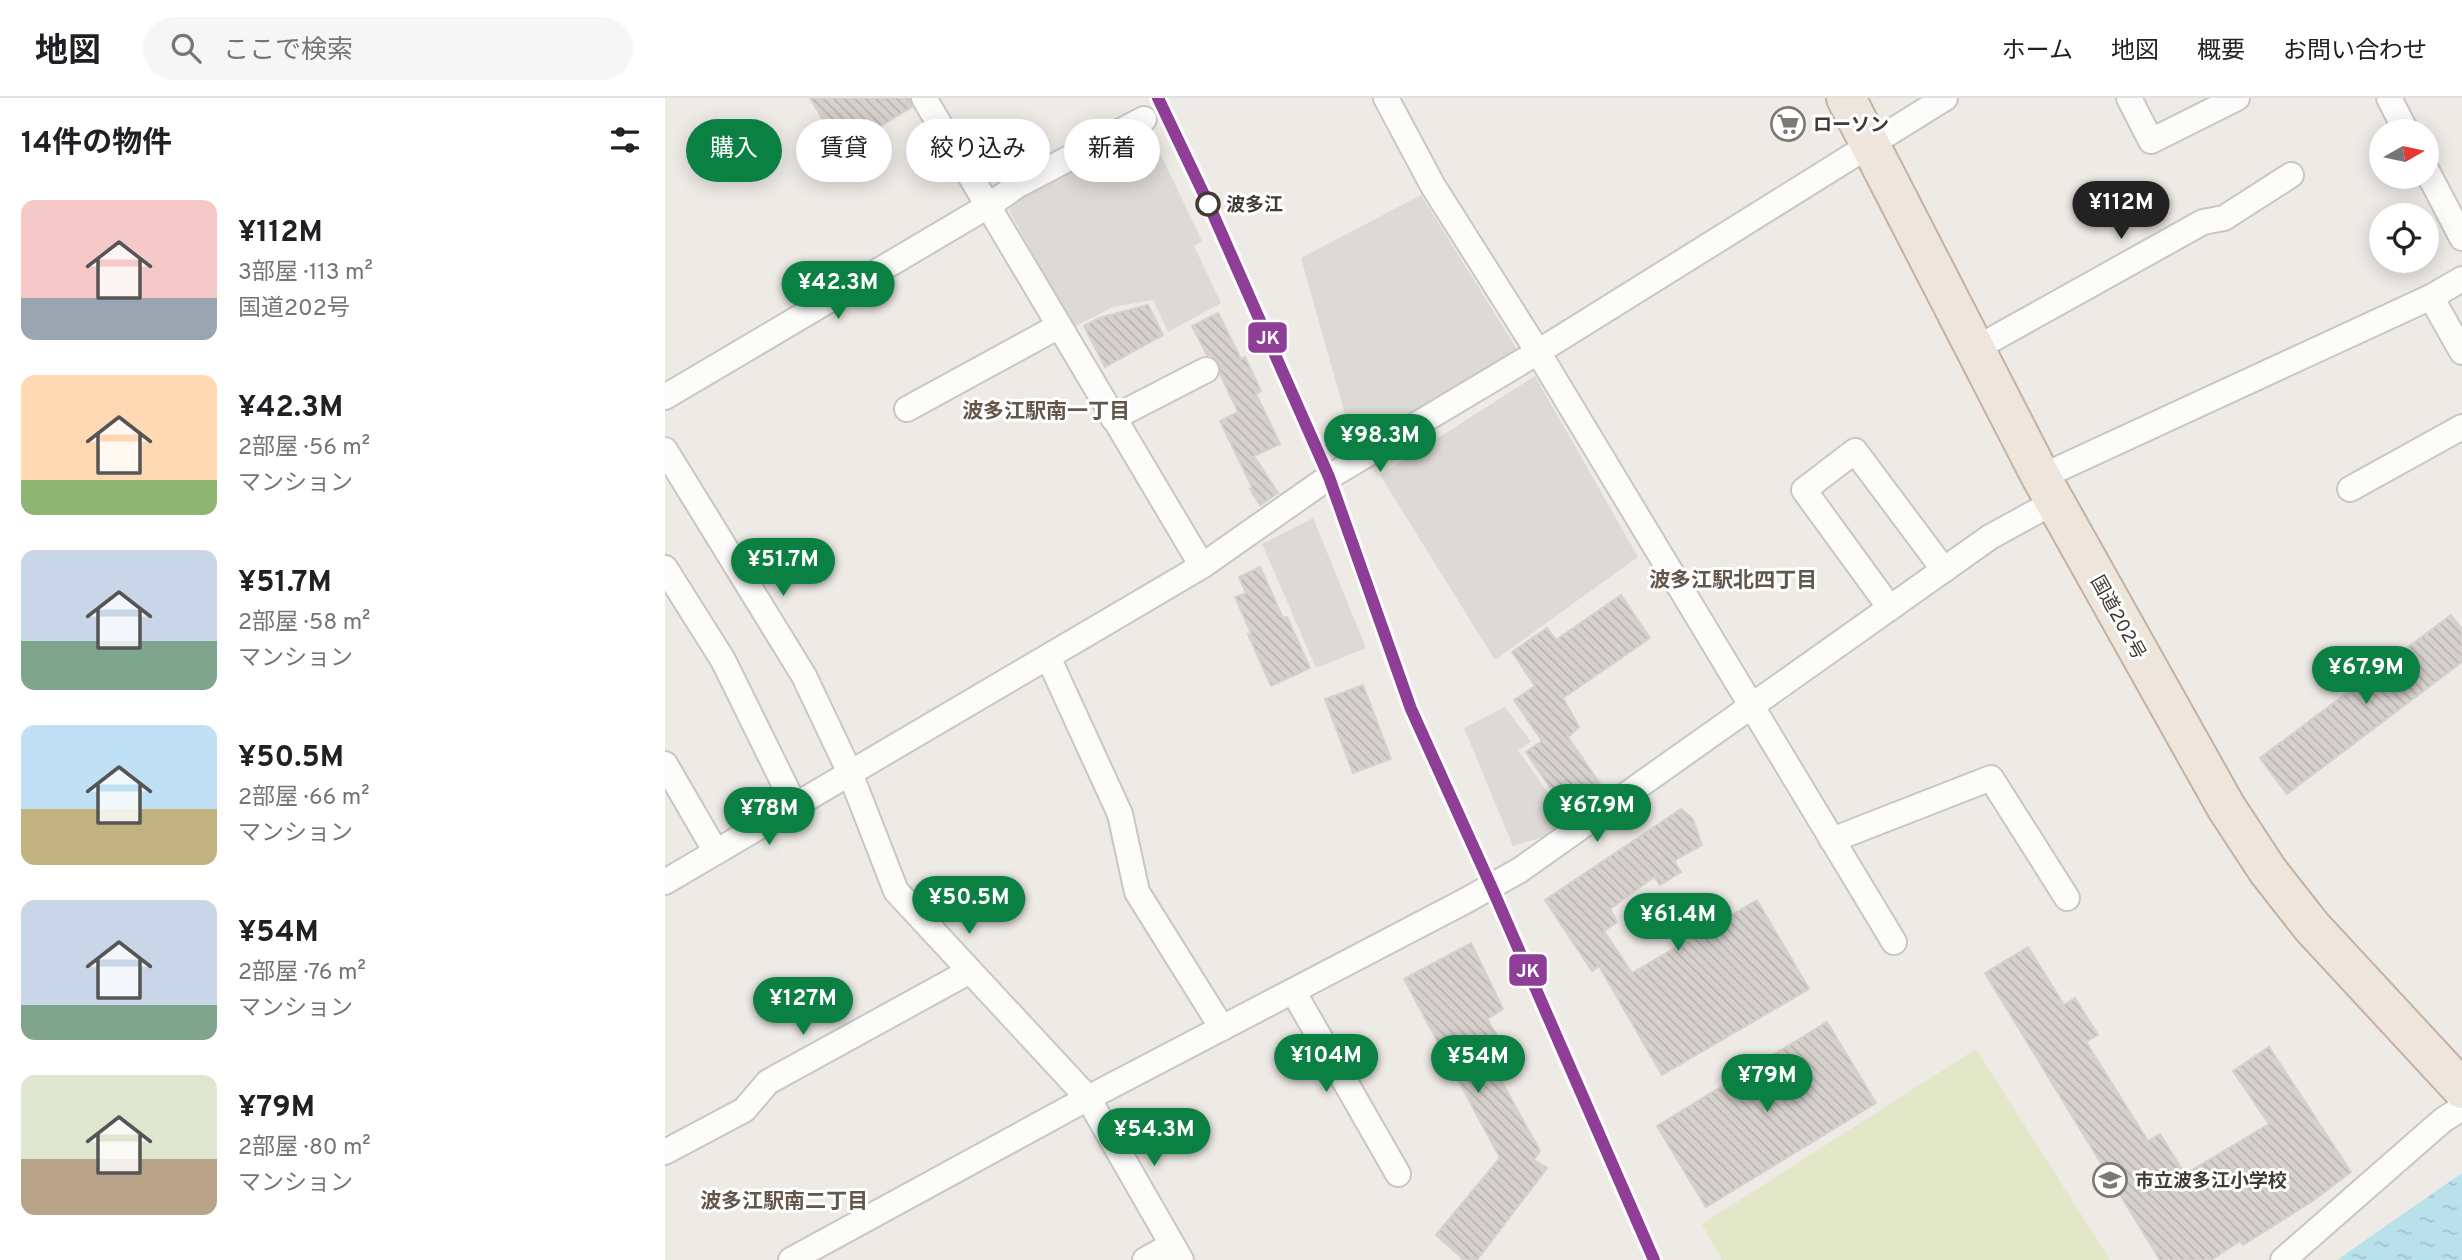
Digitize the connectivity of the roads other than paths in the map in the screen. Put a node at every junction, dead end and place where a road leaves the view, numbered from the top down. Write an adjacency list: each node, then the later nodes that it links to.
1 (924, 98): 13 (street)
2 (1386, 98): 19 (street)
3 (1846, 98): 9 (highway, 国道202号)
4 (1945, 98): 9 (street)
5 (2129, 98): 6 (street)
6 (2237, 98)
7 (2389, 98): 8 (street)
8 (2400, 119)
9 (1870, 143): 18 (highway, 国道202号); 19 (street)
10 (1064, 161): 13 (street)
11 (2291, 175): 18 (street)
12 (2436, 189): 14 (street)
13 (988, 206): 17 (street); 22 (street)
14 (2462, 238)
15 (2462, 279): 16 (street)
16 (2431, 297): 20 (street); 28 (street)
17 (1059, 326): 23 (street); 24 (street)
18 (1975, 349): 28 (highway, 国道202号)
19 (1538, 352): 30 (street); 35 (street)
20 (2462, 352)
21 (1206, 370): 24 (street)
22 (665, 397)
23 (907, 409)
24 (1113, 418): 30 (street)
25 (2462, 427): 29 (street)
26 (665, 450): 27 (street)
27 (674, 485): 37 (street)
28 (2048, 489): 32 (street); 47 (highway, 国道202号)
29 (2350, 489)
30 (1202, 566): 34 (street)
31 (665, 568): 38 (street)
32 (1944, 570): 33 (street); 33 (street)
33 (1890, 608): 35 (street)
34 (1048, 657): 37 (street); 46 (street)
35 (1752, 706): 39 (street); 45 (street)
36 (665, 764): 40 (street)
37 (850, 773): 38 (street); 44 (street)
38 (795, 806): 40 (street)
39 (1832, 840): 42 (street); 43 (street)
40 (716, 852): 41 (street)
41 (665, 882)
42 (2067, 898)
43 (1893, 942)
44 (970, 971): 48 (street); 50 (street)
45 (1293, 991): 46 (street); 51 (street)
46 (1222, 1028): 48 (street)
47 (2462, 1089)
48 (1088, 1098): 52 (street); 53 (street)
49 (2462, 1108): 55 (street)
50 (665, 1152)
51 (1398, 1174)
52 (1176, 1252): 54 (street)
53 (791, 1260)
54 (1145, 1260)
55 (2283, 1260)

